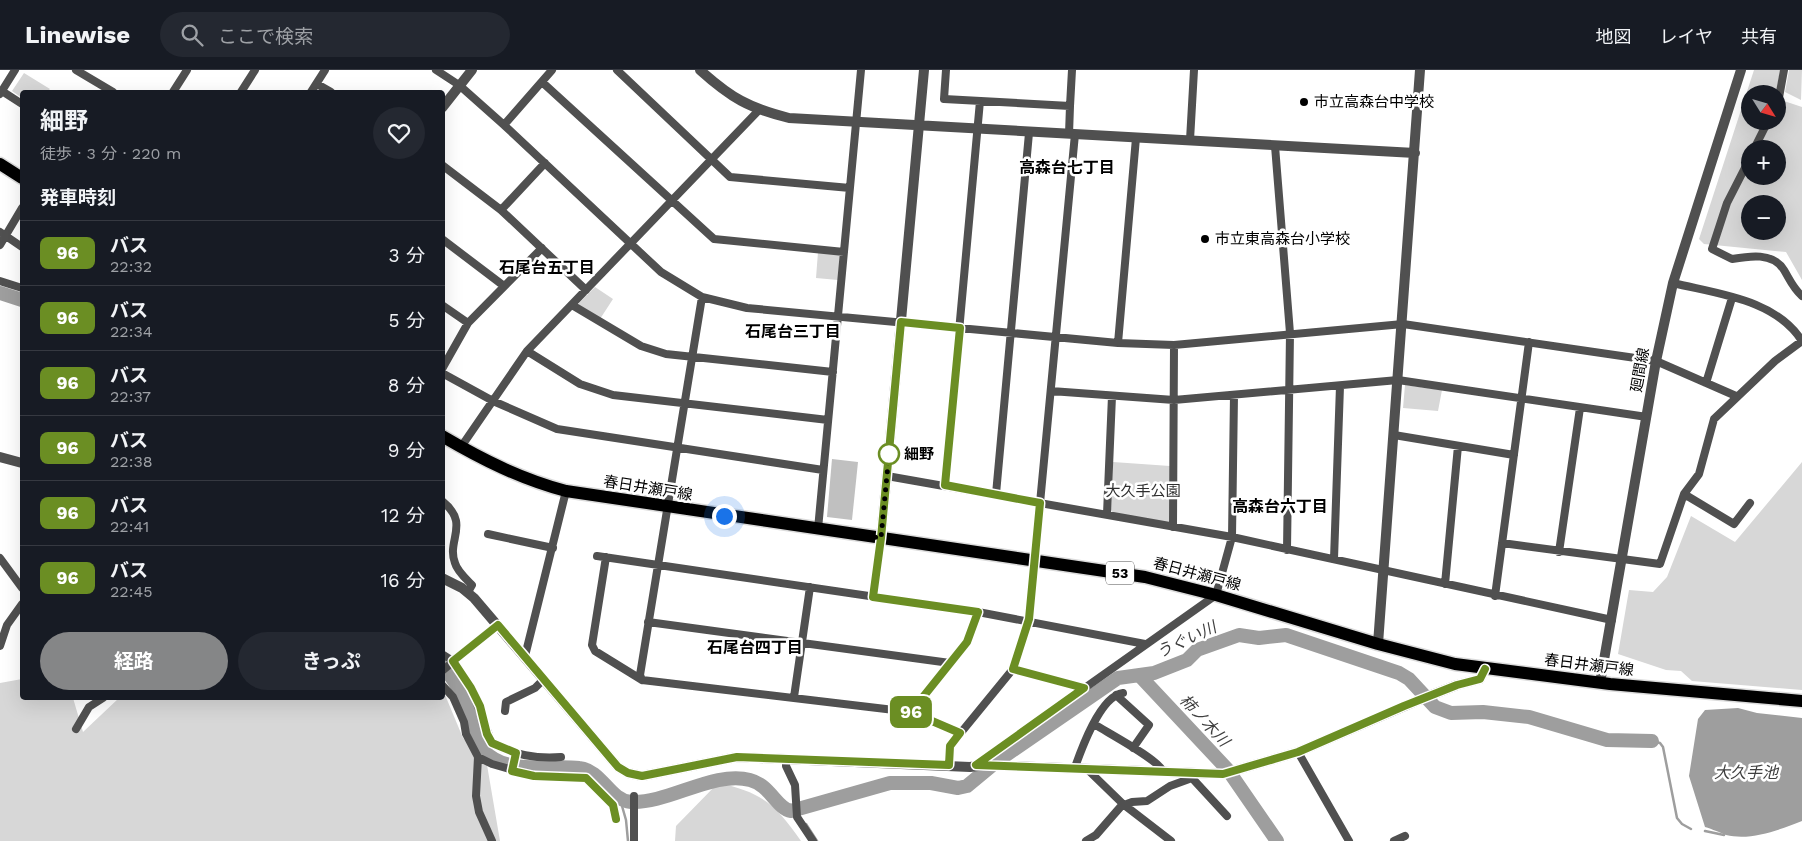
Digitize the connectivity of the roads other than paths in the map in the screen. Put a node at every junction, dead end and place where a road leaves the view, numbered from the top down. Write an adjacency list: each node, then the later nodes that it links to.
1 (15, 70): 28 (street)
2 (76, 70): 23 (street)
3 (188, 70): 24 (street)
4 (255, 70): 25 (street)
5 (325, 70): 20 (street)
6 (436, 70): 21 (street)
7 (472, 70): 21 (street)
8 (552, 70): 19 (street)
9 (700, 70): 33 (street)
10 (860, 70): 34 (street)
11 (924, 70): 36 (street)
12 (946, 70): 29 (street)
13 (1072, 70): 32 (street)
14 (1194, 70): 41 (street)
15 (1420, 70): 43 (street)
16 (1741, 70): 62 (street, 廻間線)
17 (1784, 70): 22 (street)
18 (621, 72): 44 (street)
19 (542, 82): 35 (street); 51 (street)
20 (317, 84): 26 (street); 27 (street)
21 (460, 85): 31 (street); 35 (street)
22 (1781, 85)
23 (110, 90)
24 (174, 90)
25 (241, 90)
26 (312, 90)
27 (328, 90)
28 (1, 92): 30 (street)
29 (980, 101): 32 (street); 37 (street)
30 (20, 103)
31 (445, 104)
32 (1070, 106): 39 (street)
33 (759, 110): 34 (street); 44 (street)
34 (856, 123): 36 (street); 50 (street)
35 (504, 125): 45 (street)
36 (919, 126): 37 (street); 72 (street)
37 (977, 129): 38 (street); 75 (street)
38 (1029, 133): 39 (street); 76 (street)
39 (1072, 134): 40 (street); 78 (street)
40 (1136, 138): 41 (street); 80 (street)
41 (1190, 140): 42 (street)
42 (1275, 146): 43 (street); 77 (street)
43 (1414, 154): 74 (street)
44 (712, 159): 50 (street); 51 (street)
45 (544, 163): 52 (street); 56 (street)
46 (0, 164): 49 (main road)
47 (445, 167): 52 (street)
48 (1741, 176): 66 (street)
49 (20, 177)
50 (850, 188): 60 (street)
51 (671, 200): 56 (street); 60 (street)
52 (501, 210): 59 (street)
53 (20, 211): 54 (street)
54 (3, 234): 57 (street); 58 (street)
55 (445, 241): 63 (street)
56 (630, 244): 65 (street); 67 (street)
57 (0, 245)
58 (20, 246)
59 (542, 248): 63 (street); 65 (street)
60 (844, 252): 71 (street)
61 (0, 281): 64 (street)
62 (1673, 283): 68 (street); 85 (street, 廻間線)
63 (504, 286): 73 (street)
64 (20, 287)
65 (586, 290): 69 (street)
66 (1802, 296)
67 (702, 297): 71 (street); 84 (street)
68 (1732, 298): 79 (street); 90 (street)
69 (572, 305): 83 (street); 84 (street)
70 (445, 307): 73 (street)
71 (838, 316): 72 (street); 87 (street)
72 (901, 322): 75 (street); 113 (street)
73 (468, 323): 86 (street)
74 (1403, 324): 77 (street); 81 (street); 89 (street)
75 (960, 328): 76 (street); 114 (street)
76 (1010, 332): 78 (street); 116 (street)
77 (1290, 333): 82 (street); 92 (street)
78 (1056, 337): 80 (street); 93 (street)
79 (1802, 341): 96 (street)
80 (1118, 342): 82 (street)
81 (1530, 342): 85 (street); 97 (street)
82 (1174, 345): 98 (street)
83 (527, 351): 99 (street); 100 (street)
84 (692, 359): 87 (street); 100 (street)
85 (1656, 361): 90 (street); 102 (street, 廻間線)
86 (445, 364)
87 (833, 372): 103 (street)
88 (445, 375): 99 (street)
89 (1398, 380): 91 (street); 97 (street); 104 (street)
90 (1706, 382): 96 (street)
91 (1340, 386): 92 (street); 135 (street)
92 (1289, 390): 95 (street); 130 (street)
93 (1051, 392): 94 (street); 118 (street)
94 (1112, 396): 98 (street); 122 (street)
95 (1234, 396): 98 (street); 126 (street)
96 (1736, 396): 117 (street)
97 (1522, 399): 101 (street); 110 (street)
98 (1174, 400): 123 (street)
99 (493, 401): 107 (street); 108 (street)
100 (685, 404): 103 (street); 108 (street)
101 (1580, 408): 102 (street); 131 (street)
102 (1647, 417): 136 (street, 廻間線)
103 (828, 420): 112 (street)
104 (1394, 435): 106 (street); 139 (street)
105 (445, 438): 107 (main road, 春日井瀬戸線 / 53)
106 (1458, 446): 110 (street); 141 (street)
107 (461, 447): 115 (main road, 春日井瀬戸線 / 53)
108 (678, 449): 112 (street); 121 (street)
109 (0, 456): 111 (street)
110 (1514, 456): 128 (street)
111 (20, 462)
112 (823, 470): 124 (street)
113 (887, 476): 114 (street); 127 (street)
114 (945, 485): 116 (street)
115 (566, 491): 121 (main road, 春日井瀬戸線 / 53); 129 (street)
116 (996, 494): 118 (street)
117 (1684, 494): 119 (street); 136 (street)
118 (1040, 503): 122 (street); 137 (street)
119 (1750, 503)
120 (445, 506): 144 (street)
121 (668, 507): 124 (main road, 春日井瀬戸線 / 53); 138 (street)
122 (1107, 514): 123 (street)
123 (1173, 527): 126 (street)
124 (818, 529): 127 (main road, 春日井瀬戸線 / 53)
125 (488, 534): 129 (street)
126 (1232, 537): 130 (street); 145 (street)
127 (881, 538): 137 (main road, 春日井瀬戸線 / 53); 147 (street)
128 (1502, 543): 131 (street); 146 (street)
129 (553, 548): 159 (street)
130 (1287, 550): 135 (street)
131 (1559, 552): 136 (street)
132 (597, 556): 133 (street)
133 (606, 557): 138 (street); 166 (street)
134 (0, 558): 142 (street)
135 (1334, 559): 139 (street)
136 (1622, 559): 150 (street, 廻間線)
137 (1035, 561): 145 (main road, 春日井瀬戸線 / 53); 152 (street)
138 (657, 565): 143 (street); 151 (street)
139 (1383, 570): 141 (street); 156 (street)
140 (445, 580): 144 (street)
141 (1445, 584): 146 (street)
142 (20, 585)
143 (810, 588): 147 (street); 154 (street)
144 (468, 592): 153 (street)
145 (1216, 595): 155 (street); 156 (main road, 春日井瀬戸線 / 53)
146 (1495, 596): 150 (street)
147 (873, 597): 149 (street)
148 (20, 607): 157 (street)
149 (978, 612): 152 (street); 161 (street)
150 (1612, 620): 167 (street, 廻間線)
151 (648, 622): 154 (street); 166 (street)
152 (1028, 622): 155 (street); 163 (street)
153 (498, 625): 159 (street); 160 (street)
154 (802, 642): 161 (street); 170 (street)
155 (1145, 644): 169 (street)
156 (1378, 644): 164 (main road, 春日井瀬戸線 / 53)
157 (0, 646)
158 (445, 656): 160 (street)
159 (525, 656): 165 (street)
160 (452, 662): 162 (street); 180 (street)
161 (950, 663): 174 (street)
162 (445, 669)
163 (1013, 669): 169 (street); 177 (street)
164 (1485, 669): 167 (main road, 春日井瀬戸線 / 53); 179 (street)
165 (544, 679): 173 (street); 183 (street)
166 (642, 680): 170 (street)
167 (1600, 683): 172 (main road, 春日井瀬戸線 / 53)
168 (445, 688): 181 (street)
169 (1084, 688): 185 (street)
170 (794, 697): 174 (street)
171 (100, 700): 176 (street)
172 (1802, 701)
173 (505, 711)
174 (911, 712): 177 (street)
175 (1094, 724): 178 (street); 178 (street); 186 (street)
176 (76, 729)
177 (960, 733): 184 (street)
178 (1133, 748): 189 (street)
179 (1298, 752): 190 (street); 201 (street)
180 (516, 753): 182 (street); 187 (street)
181 (478, 757): 187 (street); 196 (street)
182 (561, 758)
183 (786, 759): 184 (street); 198 (street)
184 (949, 765): 185 (street)
185 (984, 765): 186 (street)
186 (1074, 770): 188 (street)
187 (512, 771): 194 (street)
188 (1089, 771): 189 (street); 192 (street)
189 (1164, 773): 190 (street)
190 (1192, 776): 192 (street); 193 (street)
191 (634, 796): 197 (street)
192 (1124, 804): 199 (street); 200 (street)
193 (1227, 816)
194 (616, 819)
195 (1405, 836): 202 (street)
196 (492, 841)
197 (634, 841)
198 (813, 841)
199 (1086, 841)
200 (1171, 841)
201 (1349, 841)
202 (1394, 841)

